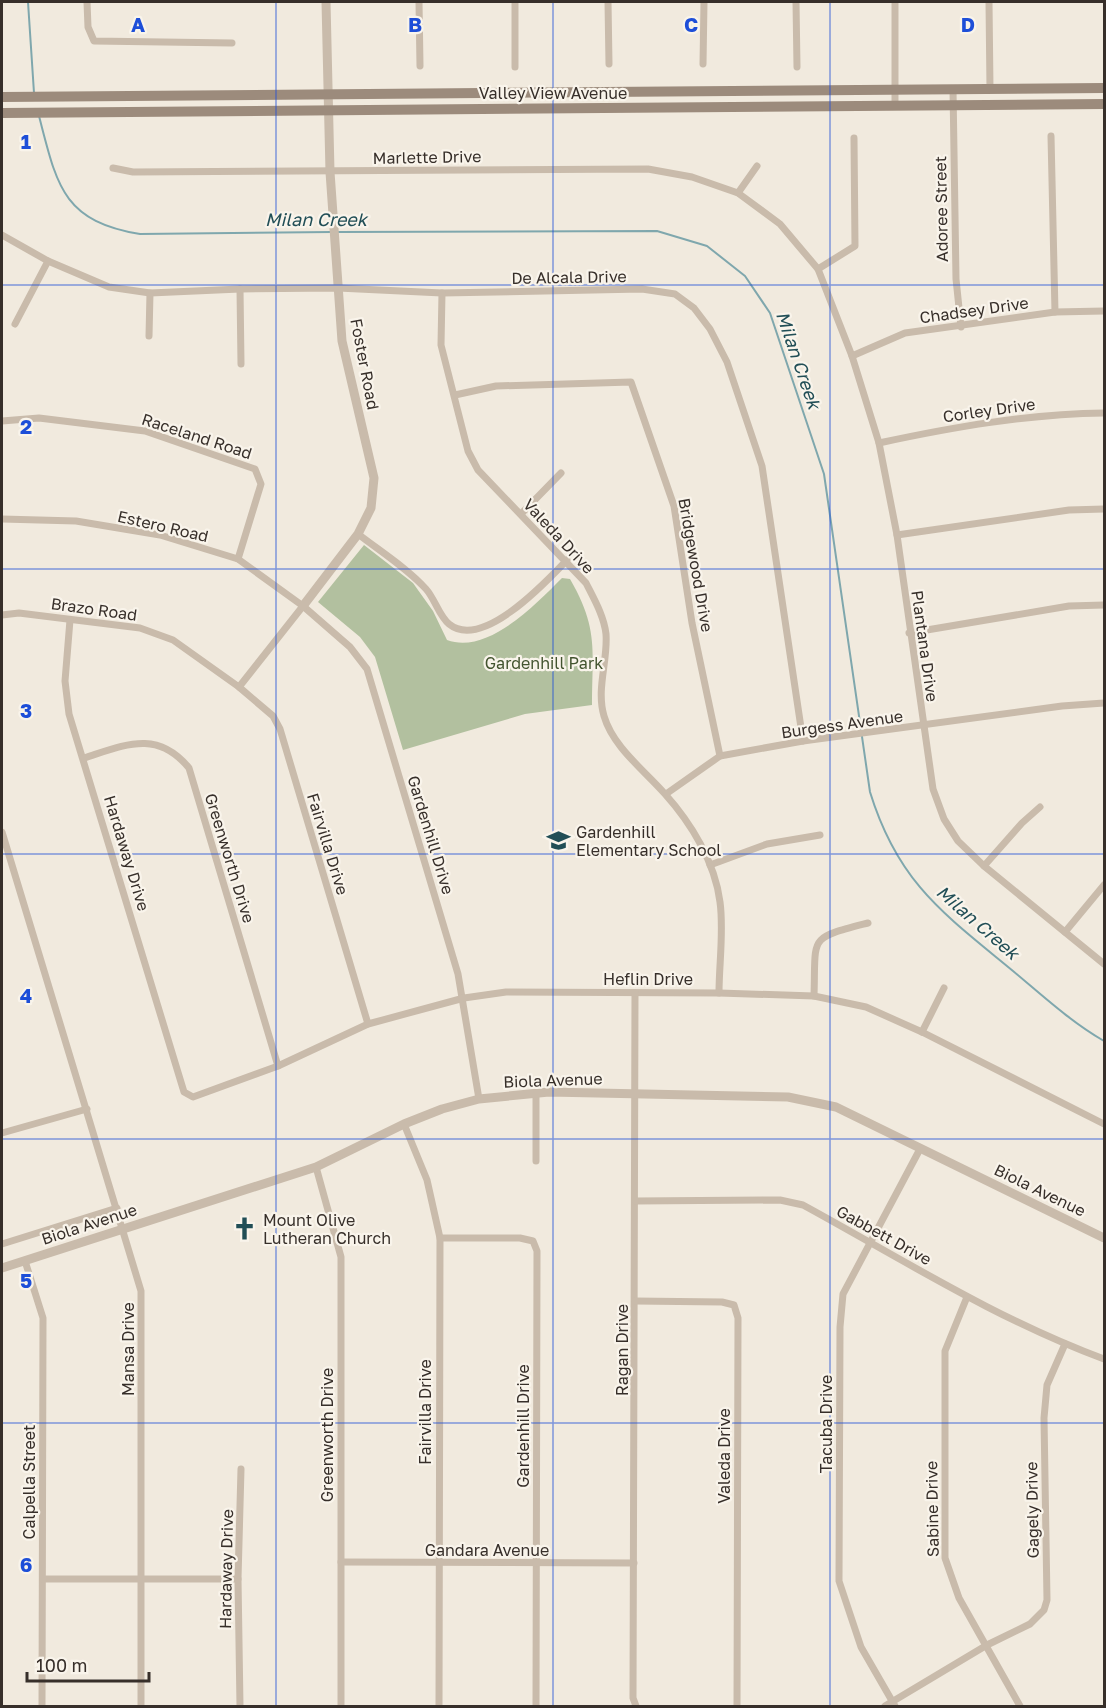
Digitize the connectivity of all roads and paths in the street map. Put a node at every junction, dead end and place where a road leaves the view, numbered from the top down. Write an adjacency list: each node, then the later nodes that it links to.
1 (87, 2): 10 (street)
2 (326, 2): 20 (street, Foster Road)
3 (418, 2): 13 (street)
4 (514, 2): 14 (street)
5 (608, 2): 11 (street)
6 (704, 2): 12 (street)
7 (796, 2): 15 (street)
8 (895, 2): 19 (street)
9 (989, 2): 18 (street)
10 (232, 43)
11 (609, 64)
12 (703, 64)
13 (420, 66)
14 (515, 67)
15 (797, 67)
16 (1104, 88): 18 (main road, Valley View Avenue)
17 (953, 89): 18 (main road, Valley View Avenue); 19 (main road, Valley View Avenue); 23 (street, Adoree Street)
18 (990, 89)
19 (895, 90): 20 (main road, Valley View Avenue); 24 (street)
20 (327, 94): 21 (main road, Valley View Avenue); 25 (street, Foster Road)
21 (2, 97)
22 (1104, 104): 23 (main road, Valley View Avenue)
23 (953, 105): 24 (main road, Valley View Avenue); 43 (street, Adoree Street)
24 (895, 106): 25 (main road, Valley View Avenue)
25 (327, 110): 26 (main road, Valley View Avenue); 31 (street, Foster Road)
26 (2, 113)
27 (1051, 136): 41 (street)
28 (854, 138): 35 (street)
29 (757, 166): 32 (street)
30 (113, 168): 31 (street, Marlette Drive)
31 (330, 172): 32 (street, Marlette Drive); 36 (street, Foster Road)
32 (738, 193): 35 (street, Marlette Drive)
33 (2, 235): 34 (street, De Alcala Drive)
34 (48, 261): 38 (street, De Alcala Drive); 42 (street)
35 (818, 269): 45 (street, Plantana Drive)
36 (338, 288): 37 (street, De Alcala Drive); 39 (street, De Alcala Drive); 55 (street, Foster Road)
37 (240, 289): 38 (street, De Alcala Drive); 46 (street)
38 (150, 293): 44 (street)
39 (442, 293): 47 (street, Valeda Drive); 67 (street, De Alcala Drive)
40 (1104, 311): 41 (street, Chadsey Drive)
41 (1054, 312): 43 (street, Chadsey Drive)
42 (15, 324)
43 (962, 327): 45 (street, Chadsey Drive)
44 (149, 336)
45 (852, 356): 50 (street, Plantana Drive)
46 (241, 364)
47 (455, 394): 53 (street, Valeda Drive); 68 (street, Bridgewood Drive)
48 (1104, 413): 50 (street, Corley Drive)
49 (2, 421): 57 (street, Raceland Road)
50 (879, 443): 56 (street, Plantana Drive)
51 (561, 473): 53 (street)
52 (1104, 509): 56 (street)
53 (521, 514): 58 (street, Valeda Drive)
54 (2, 519): 57 (street, Estero Road)
55 (358, 534): 58 (street); 60 (street, Foster Road)
56 (897, 535): 63 (street, Plantana Drive)
57 (238, 559): 60 (street, Estero Road)
58 (567, 560): 70 (street, Valeda Drive)
59 (1104, 605): 63 (street)
60 (303, 606): 64 (street, Foster Road); 84 (street, Gardenhill Drive)
61 (2, 615): 62 (street, Brazo Road)
62 (70, 620): 64 (street, Brazo Road); 69 (street, Hardaway Drive)
63 (909, 633): 66 (street, Plantana Drive)
64 (239, 687): 85 (street, Fairvilla Drive)
65 (1104, 703): 66 (street, Burgess Avenue)
66 (923, 727): 67 (street, Burgess Avenue); 75 (street, Plantana Drive)
67 (803, 741): 68 (street, Burgess Avenue)
68 (720, 756): 70 (street, Burgess Avenue)
69 (84, 758): 87 (street, Greenworth Drive); 88 (street, Hardaway Drive)
70 (666, 794): 74 (street, Valeda Drive)
71 (1040, 807): 75 (street)
72 (2, 832): 92 (street, Mansa Drive)
73 (820, 835): 74 (street)
74 (710, 865): 82 (street, Valeda Drive)
75 (984, 866): 78 (street, Plantana Drive)
76 (1104, 885): 78 (street)
77 (868, 923): 83 (street)
78 (1065, 932): 79 (street, Plantana Drive)
79 (1104, 964)
80 (944, 988): 86 (street)
81 (635, 993): 82 (street, Heflin Drive); 84 (street, Heflin Drive); 90 (street, Ragan Drive)
82 (719, 993): 83 (street, Heflin Drive)
83 (814, 996): 86 (street, Heflin Drive)
84 (464, 998): 85 (street, Heflin Drive); 91 (street, Gardenhill Drive)
85 (368, 1024): 87 (street, Heflin Drive)
86 (922, 1032): 94 (street, Heflin Drive)
87 (278, 1066): 88 (street, Heflin Drive)
88 (184, 1092)
89 (536, 1092): 90 (street, Biola Avenue); 91 (street, Biola Avenue); 97 (street)
90 (635, 1094): 96 (street, Biola Avenue); 99 (street, Ragan Drive)
91 (478, 1099): 93 (street, Biola Avenue)
92 (87, 1109): 95 (street); 100 (street, Mansa Drive)
93 (404, 1124): 98 (street, Biola Avenue); 102 (street, Fairvilla Drive)
94 (1104, 1124)
95 (2, 1133)
96 (920, 1149): 103 (street, Biola Avenue); 104 (street, Tacuba Drive)
97 (536, 1161)
98 (316, 1167): 101 (street, Biola Avenue); 113 (street, Greenworth Drive)
99 (636, 1201): 104 (street, Gabbett Drive); 109 (street, Ragan Drive)
100 (117, 1208): 101 (street, Mansa Drive); 105 (street, Biola Avenue)
101 (123, 1229): 106 (street, Biola Avenue); 118 (street, Mansa Drive)
102 (440, 1238): 114 (street, Gardenhill Drive); 116 (street, Fairvilla Drive)
103 (1104, 1238)
104 (869, 1241): 108 (street, Gabbett Drive); 121 (street, Tacuba Drive)
105 (2, 1244)
106 (25, 1261): 107 (street, Biola Avenue); 117 (street, Calpella Street)
107 (2, 1268)
108 (967, 1297): 110 (street, Gabbett Drive); 120 (street, Sabine Drive)
109 (635, 1301): 115 (street, Ragan Drive); 129 (street, Valeda Drive)
110 (1065, 1344): 111 (street, Gabbett Drive); 120 (street, Gagely Drive)
111 (1104, 1359)
112 (242, 1469): 119 (street, Hardaway Drive)
113 (341, 1562): 116 (street, Gandara Avenue); 125 (street, Greenworth Drive)
114 (536, 1563): 115 (street, Gandara Avenue); 116 (street, Gandara Avenue); 127 (street, Gardenhill Drive)
115 (634, 1563): 128 (street, Ragan Drive)
116 (438, 1564): 126 (street, Fairvilla Drive)
117 (43, 1579): 118 (street); 122 (street, Calpella Street)
118 (141, 1579): 119 (street); 123 (street, Mansa Drive)
119 (238, 1579): 124 (street, Hardaway Drive)
120 (987, 1645): 121 (street, Gagely Drive); 131 (street, Sabine Drive)
121 (894, 1704): 130 (street, Gagely Drive)
122 (42, 1707)
123 (141, 1707)
124 (240, 1707)
125 (341, 1707)
126 (439, 1707)
127 (536, 1707)
128 (636, 1707)
129 (737, 1707)
130 (885, 1707)
131 (1020, 1707)

